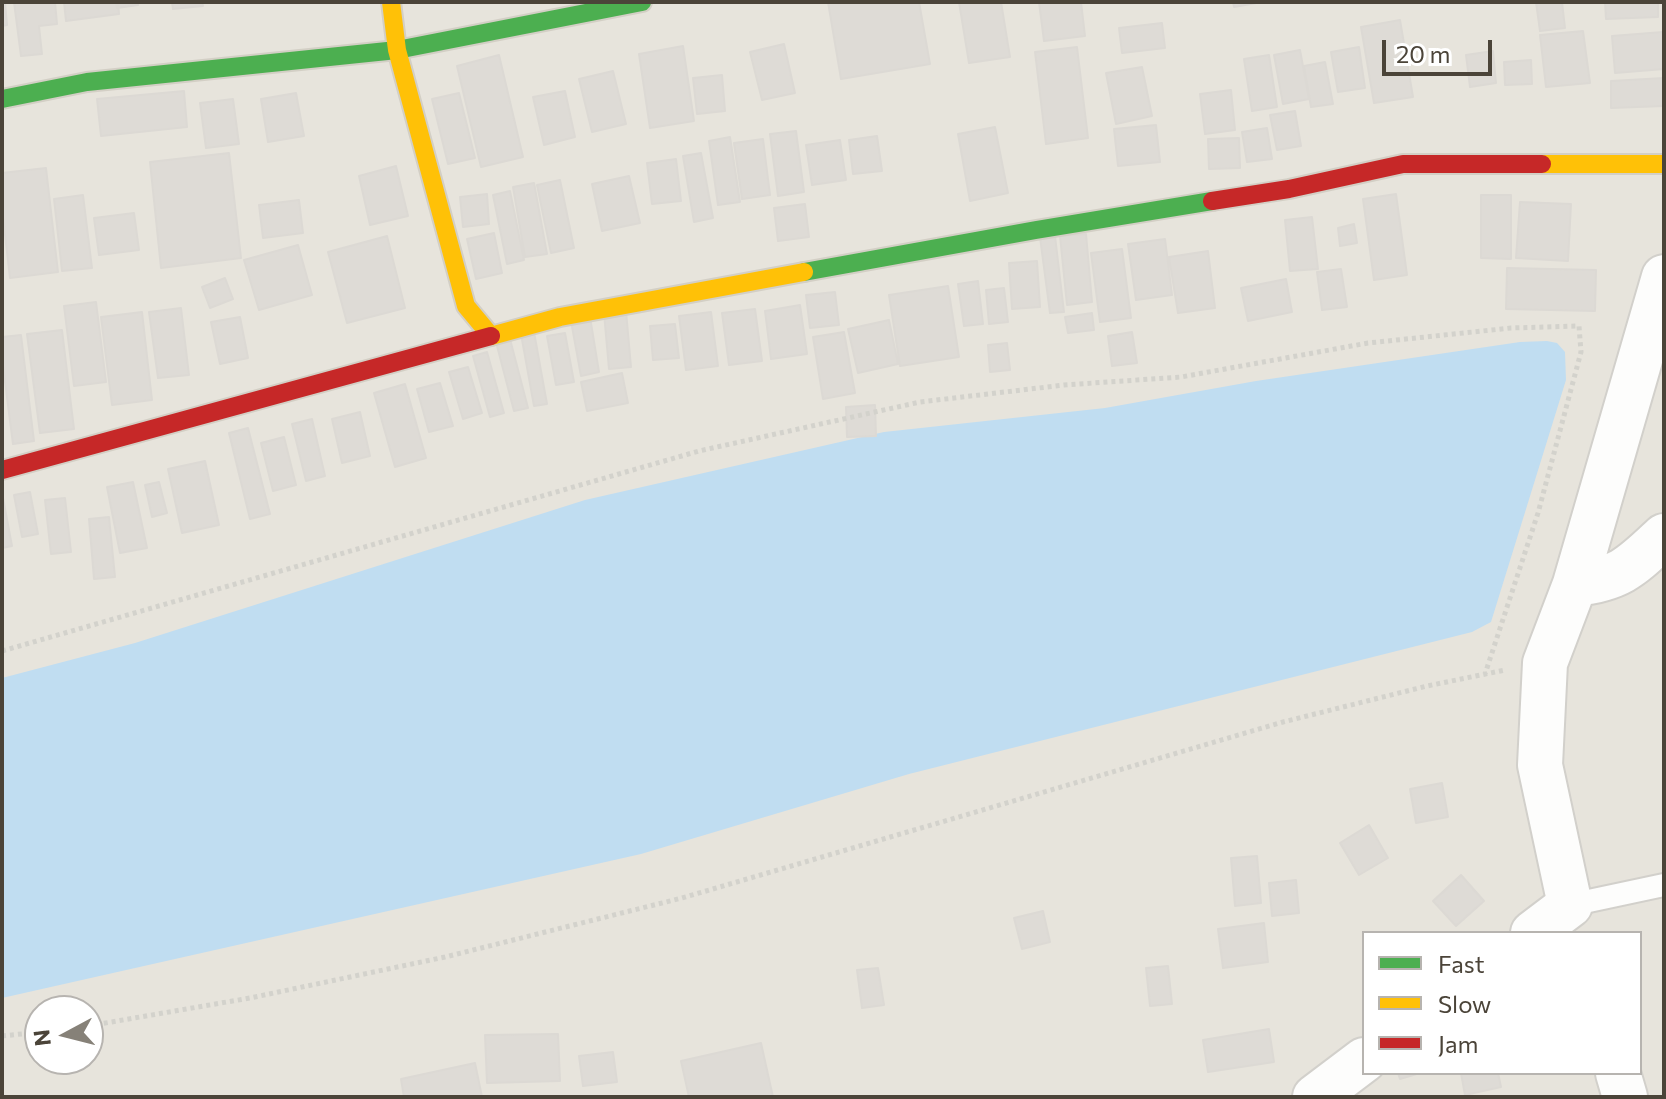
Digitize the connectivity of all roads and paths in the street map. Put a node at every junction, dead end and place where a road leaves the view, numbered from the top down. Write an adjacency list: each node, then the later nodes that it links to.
1 (391, 2): 3 (street)
2 (642, 2): 3 (street)
3 (397, 50): 4 (street); 7 (street)
4 (2, 99)
5 (1664, 164): 7 (street)
6 (1664, 277): 10 (street)
7 (491, 336): 8 (street)
8 (2, 470)
9 (1664, 536): 10 (street)
10 (1575, 584): 13 (street)
11 (2, 651): 15 (path)
12 (1664, 885): 13 (lane)
13 (1574, 919): 14 (street)
14 (1539, 931)
15 (104, 1023)
16 (24, 1034): 17 (path)
17 (2, 1036)
18 (1362, 1062): 20 (street)
19 (1619, 1075): 21 (street)
20 (1315, 1097)
21 (1625, 1097)

